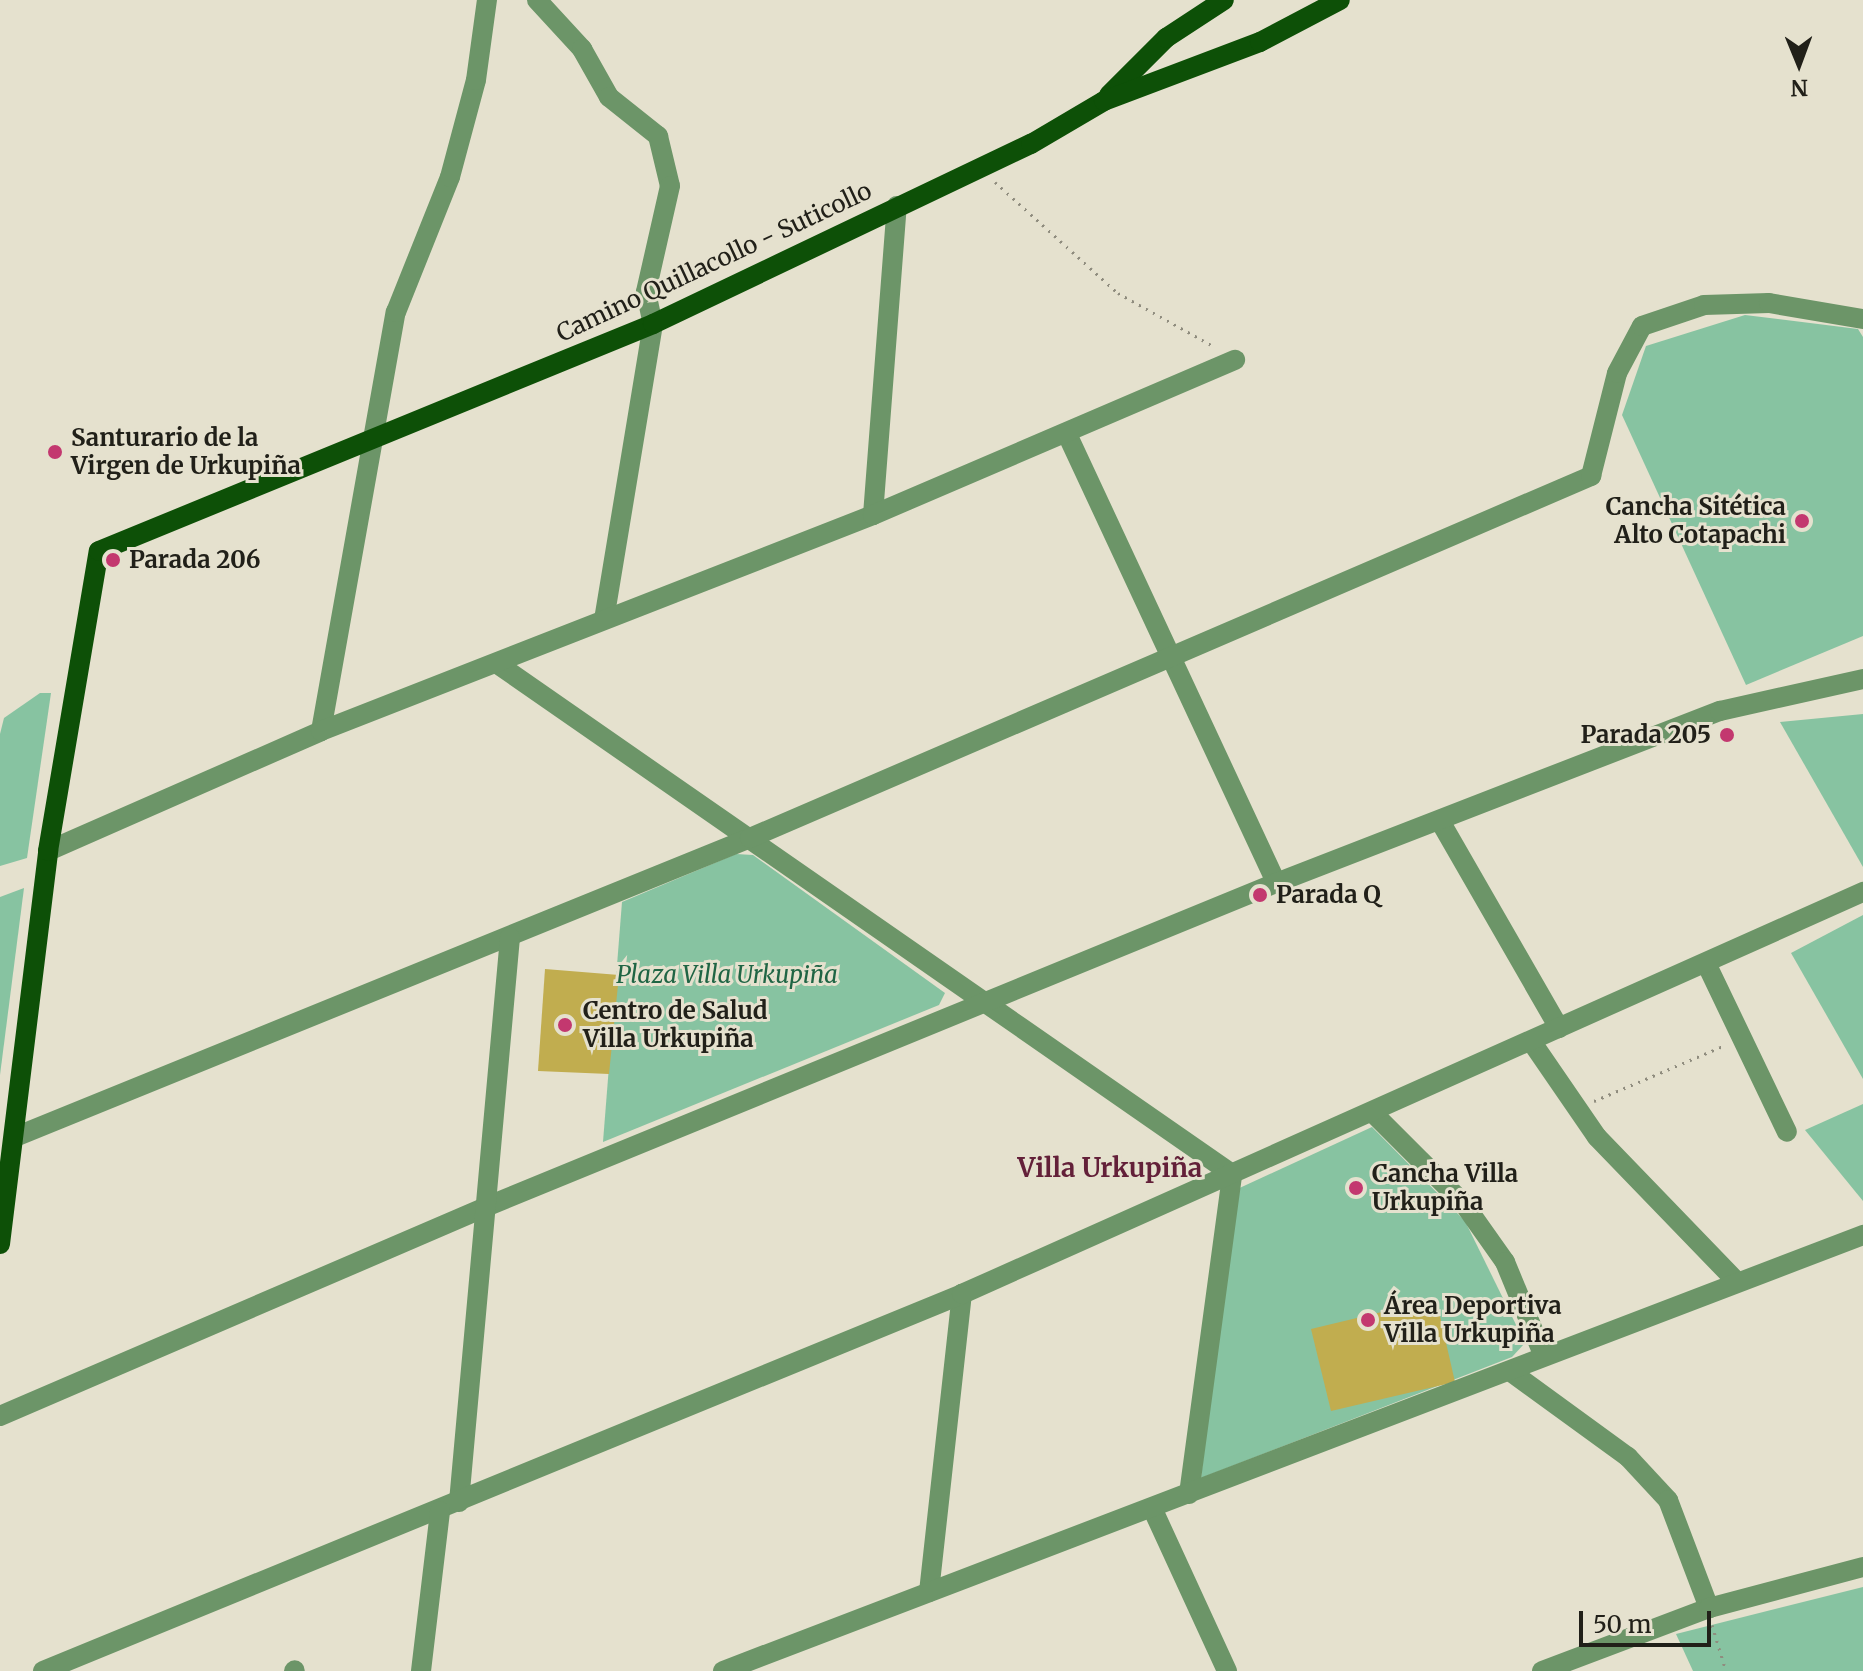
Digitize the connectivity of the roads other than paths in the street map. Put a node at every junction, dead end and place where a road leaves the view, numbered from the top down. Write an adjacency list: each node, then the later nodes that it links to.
1 (487, 0): 10 (street)
2 (537, 0): 8 (street)
3 (1224, 0): 5 (main road)
4 (1340, 0): 5 (main road, Camino Quillacollo - Suticollo)
5 (1104, 101): 6 (main road, Camino Quillacollo - Suticollo)
6 (897, 206): 8 (main road, Camino Quillacollo - Suticollo); 12 (street)
7 (1863, 319): 14 (street)
8 (653, 324): 10 (main road, Camino Quillacollo - Suticollo); 13 (street)
9 (1235, 360): 11 (street)
10 (378, 434): 17 (street); 20 (main road, Camino Quillacollo - Suticollo)
11 (1067, 434): 12 (street); 14 (street)
12 (873, 515): 13 (street)
13 (604, 619): 15 (street)
14 (1171, 656): 19 (street); 21 (street)
15 (499, 665): 17 (street); 19 (street)
16 (1863, 679): 18 (street)
17 (321, 731): 20 (street)
18 (1440, 821): 21 (street); 26 (street)
19 (750, 838): 23 (street); 25 (street)
20 (48, 851): 30 (main road)
21 (1276, 883): 25 (street)
22 (1863, 892): 24 (street)
23 (510, 937): 30 (street); 32 (street)
24 (1706, 963): 26 (street); 29 (street)
25 (985, 1004): 31 (street); 32 (street)
26 (1559, 1028): 27 (street)
27 (1531, 1041): 28 (street); 35 (street)
28 (1374, 1114): 31 (street); 37 (street)
29 (1787, 1132)
30 (15, 1137): 34 (main road)
31 (1232, 1174): 36 (street); 40 (street)
32 (488, 1206): 39 (street); 41 (street)
33 (1863, 1235): 35 (street)
34 (0, 1244)
35 (1735, 1280): 37 (street)
36 (962, 1294): 41 (street); 45 (street)
37 (1543, 1354): 38 (street)
38 (1511, 1372): 40 (street); 46 (street)
39 (0, 1416)
40 (1189, 1494): 42 (street)
41 (459, 1502): 43 (street)
42 (1153, 1510): 45 (street); 50 (street)
43 (440, 1511): 47 (street); 48 (street)
44 (1863, 1567): 46 (street)
45 (929, 1592): 49 (street)
46 (1709, 1608): 51 (street)
47 (43, 1671)
48 (421, 1671)
49 (723, 1671)
50 (1227, 1671)
51 (1542, 1671)

